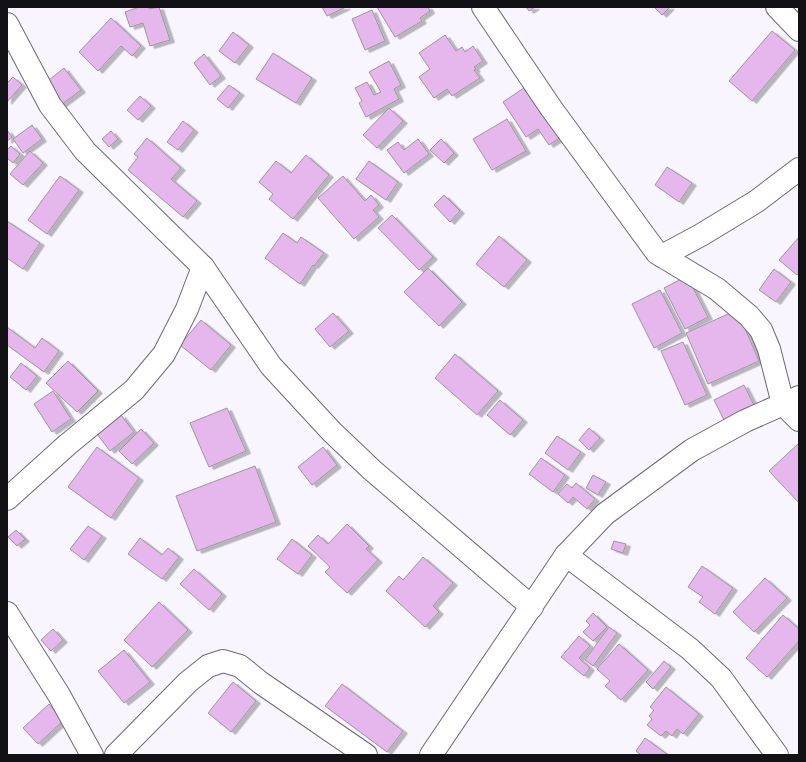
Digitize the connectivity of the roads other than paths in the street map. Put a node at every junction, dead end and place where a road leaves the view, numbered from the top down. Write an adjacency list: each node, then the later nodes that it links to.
1 (483, 7): 6 (street)
2 (777, 7): 4 (street)
3 (7, 24): 7 (street)
4 (799, 30)
5 (799, 169): 6 (street)
6 (662, 256): 8 (street)
7 (203, 267): 10 (street); 12 (street)
8 (791, 401): 9 (street); 11 (street)
9 (799, 420)
10 (7, 499)
11 (566, 555): 12 (street); 18 (street)
12 (532, 607): 17 (street)
13 (7, 613): 14 (street)
14 (92, 755)
15 (116, 755): 16 (street)
16 (366, 755)
17 (431, 755)
18 (777, 755)

